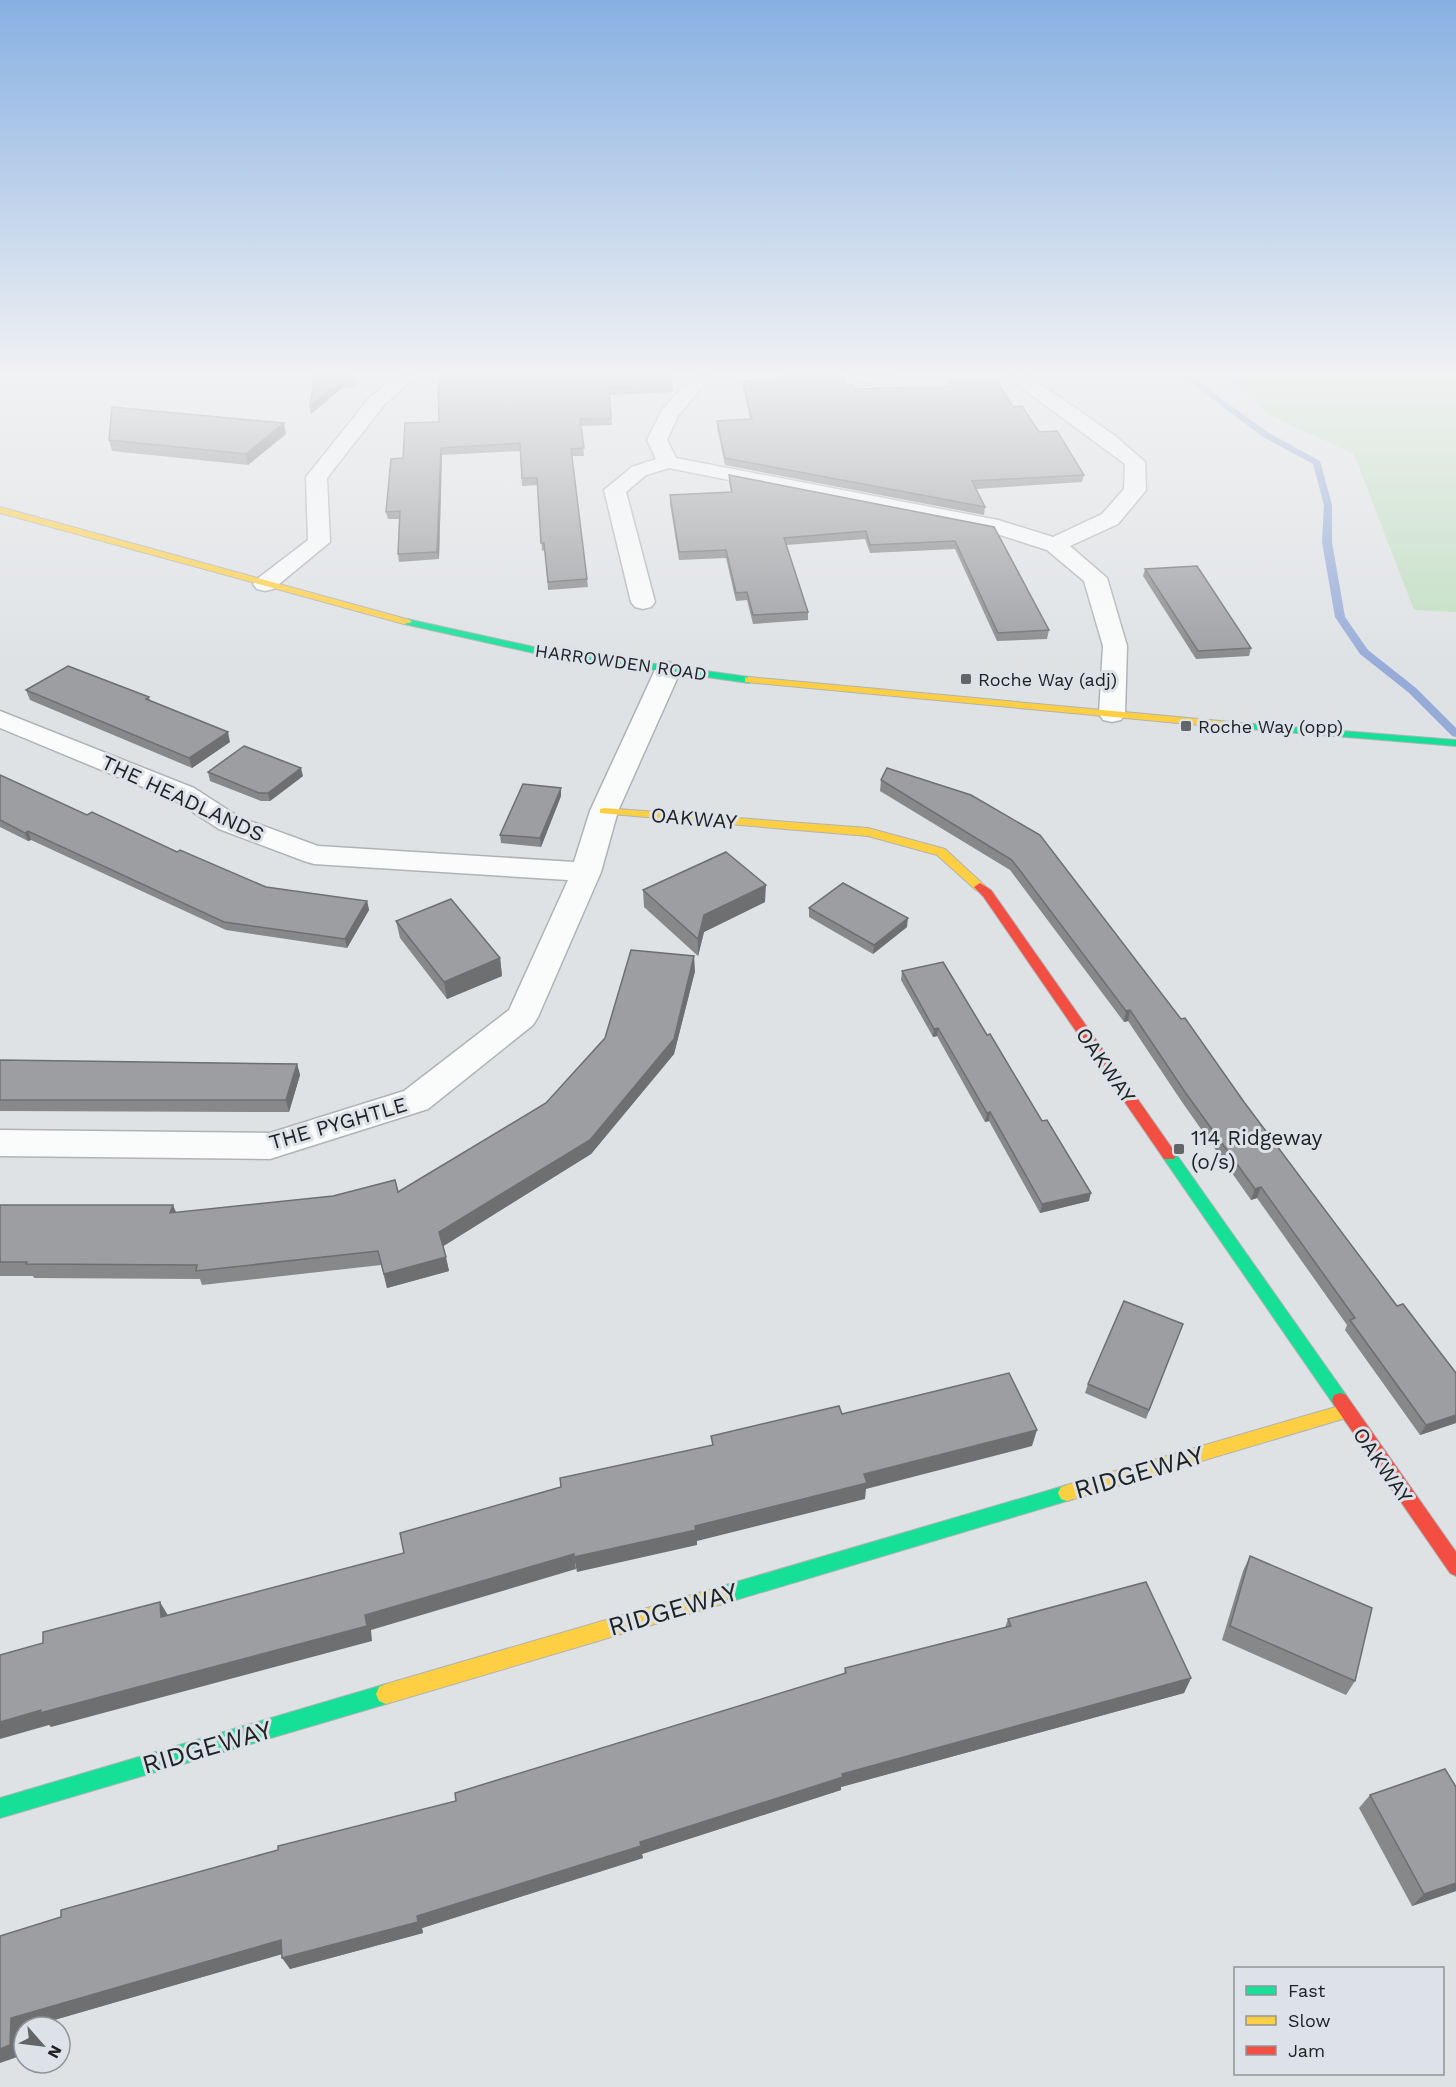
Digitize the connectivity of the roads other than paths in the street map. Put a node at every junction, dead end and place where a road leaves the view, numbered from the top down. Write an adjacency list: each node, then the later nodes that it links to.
1 (319, 473): 7 (street)
2 (636, 473): 8 (street)
3 (717, 473): 6 (street)
4 (1135, 473): 6 (street)
5 (0, 510): 7 (street, HARROWDEN ROAD)
6 (1055, 545): 10 (street)
7 (265, 584): 9 (street, HARROWDEN ROAD)
8 (643, 602)
9 (668, 670): 10 (street, HARROWDEN ROAD); 13 (street, THE PYGHTLE)
10 (1112, 714): 12 (street, HARROWDEN ROAD)
11 (0, 719): 14 (street, THE HEADLANDS)
12 (1456, 743)
13 (604, 811): 14 (street, THE PYGHTLE); 16 (street, OAKWAY)
14 (586, 872): 15 (street, THE PYGHTLE)
15 (0, 1143)
16 (1346, 1411): 17 (street, OAKWAY); 18 (street, RIDGEWAY)
17 (1456, 1567)
18 (0, 1808)

